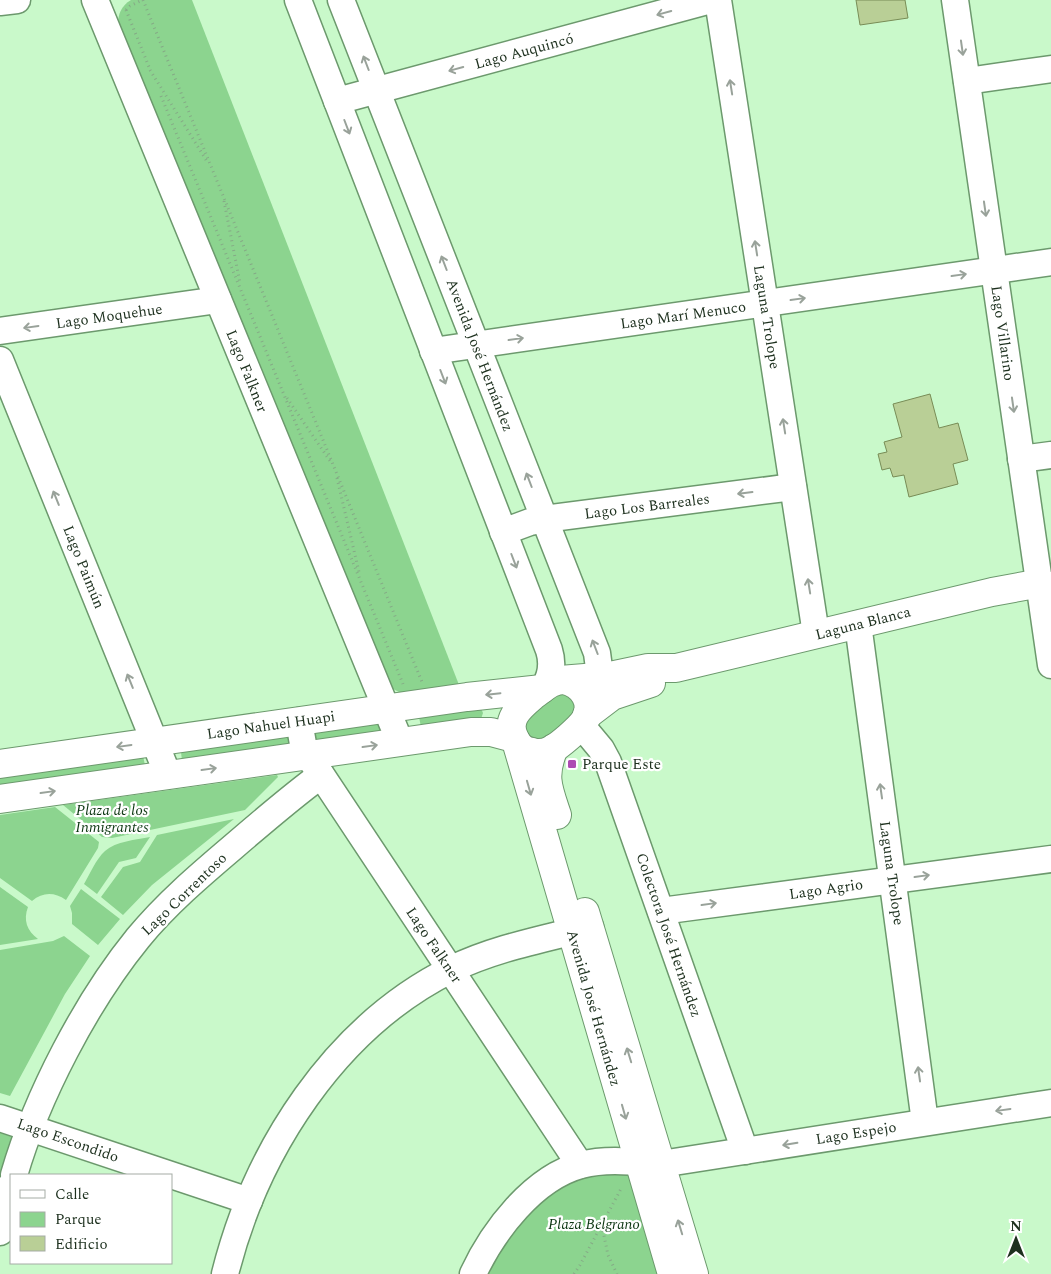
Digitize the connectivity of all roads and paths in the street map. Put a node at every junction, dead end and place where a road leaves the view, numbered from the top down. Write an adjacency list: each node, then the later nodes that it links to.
1 (17, 0): 9 (street)
2 (95, 0): 22 (street, Lago Falkner)
3 (143, 0): 10 (path); 18 (path)
4 (298, 0): 17 (street)
5 (341, 0): 16 (street, Avenida José Hernández, one-way to 5)
6 (711, 0): 16 (street, Lago Auquincó, one-way to 16)
7 (718, 0): 23 (street, Laguna Trolope, one-way to 7)
8 (955, 0): 15 (street, Lago Villarino, one-way to 15)
9 (0, 2)
10 (126, 10): 11 (path); 14 (path)
11 (124, 14)
12 (137, 49): 14 (path)
13 (1051, 69): 15 (street)
14 (152, 74): 18 (path); 22 (path)
15 (967, 81): 21 (street, Lago Villarino, one-way to 21)
16 (376, 91): 17 (street, Lago Auquincó); 26 (street, Avenida José Hernández, one-way to 16)
17 (337, 101): 27 (street, one-way to 27)
18 (213, 171): 19 (path)
19 (222, 193): 22 (path); 33 (path)
20 (1051, 262): 21 (street, Lago Marí Menuco)
21 (994, 270): 23 (street, Lago Marí Menuco, one-way to 21); 32 (street, Lago Villarino, one-way to 32)
22 (230, 296): 24 (path); 25 (street, Lago Moquehue, one-way to 25); 30 (path); 47 (street, Lago Falkner)
23 (765, 303): 26 (street, Lago Marí Menuco, one-way to 23); 34 (street, Laguna Trolope, one-way to 23)
24 (248, 320)
25 (0, 331)
26 (476, 345): 27 (street, Lago Marí Menuco); 35 (street, Avenida José Hernández, one-way to 26)
27 (433, 351): 36 (street, one-way to 36)
28 (0, 360): 51 (street, Lago Paimún, one-way to 28)
29 (268, 370): 30 (path)
30 (283, 392): 33 (path); 37 (path)
31 (1051, 455): 32 (street)
32 (1021, 459): 38 (street, Lago Villarino)
33 (335, 468): 37 (path); 46 (path)
34 (794, 487): 35 (street, Lago Los Barreales, one-way to 35); 41 (street, Laguna Trolope, one-way to 34)
35 (544, 519): 36 (street, Lago Los Barreales); 44 (street, Avenida José Hernández, one-way to 35)
36 (503, 532): 45 (street, one-way to 45)
37 (361, 582): 39 (path); 47 (path)
38 (1046, 586): 40 (main road, Laguna Blanca); 42 (street, Lago Villarino)
39 (369, 616)
40 (858, 624): 41 (main road, Laguna Blanca); 59 (street, Laguna Trolope, one-way to 40)
41 (816, 634): 43 (main road, Laguna Blanca)
42 (1051, 665)
43 (676, 668): 44 (main road, Laguna Blanca); 48 (main road, Laguna Blanca)
44 (597, 678): 45 (main road, Laguna Blanca); 48 (street, Avenida José Hernández)
45 (549, 685): 47 (main road, Lago Nahuel Huapi, one-way to 47); 48 (main road); 50 (main road, Avenida José Hernández)
46 (426, 690)
47 (397, 700): 49 (main road, Lago Nahuel Huapi); 52 (street, Lago Falkner)
48 (585, 717): 53 (main road); 60 (street, Colectora José Hernández)
49 (299, 721): 51 (main road, Lago Nahuel Huapi); 55 (street, Lago Falkner)
50 (515, 739): 52 (main road); 53 (main road); 61 (main road, Avenida José Hernández, one-way to 61)
51 (155, 742): 54 (main road, Lago Nahuel Huapi, one-way to 54); 56 (street, Lago Paimún)
52 (400, 742): 55 (main road, one-way to 52)
53 (554, 748): 61 (main road, Avenida José Hernández)
54 (0, 764)
55 (314, 765): 56 (main road, one-way to 55); 62 (street, Lago Falkner); 66 (street, Lago Correntoso)
56 (168, 775): 57 (main road, one-way to 56)
57 (0, 799)
58 (1051, 859): 59 (street, Lago Agrio, one-way to 58)
59 (893, 880): 60 (street, Lago Agrio, one-way to 59); 65 (street, Laguna Trolope, one-way to 59)
60 (661, 911): 67 (street, Colectora José Hernández)
61 (581, 930): 62 (street); 68 (main road, Avenida José Hernández)
62 (451, 970): 69 (street, Lago Falkner); 75 (street)
63 (1051, 1103): 65 (street, Lago Espejo, one-way to 65)
64 (0, 1118): 66 (street, Lago Escondido)
65 (925, 1122): 67 (street, Lago Espejo, one-way to 67)
66 (31, 1128): 70 (street, Lago Correntoso); 71 (street, Lago Escondido)
67 (745, 1151): 68 (street, Lago Espejo)
68 (650, 1163): 69 (street, Lago Espejo); 82 (main road, Avenida José Hernández); 83 (main road, Avenida José Hernández, one-way to 68)
69 (580, 1165): 80 (street, Lago Espejo)
70 (14, 1174)
71 (168, 1174)
72 (172, 1175): 75 (street, Lago Escondido)
73 (623, 1185): 76 (path)
74 (10, 1189): 77 (street)
75 (249, 1201): 79 (street)
76 (602, 1226): 78 (path); 81 (path)
77 (0, 1232)
78 (576, 1273)
79 (226, 1274)
80 (473, 1274)
81 (617, 1274)
82 (672, 1274)
83 (694, 1274)

